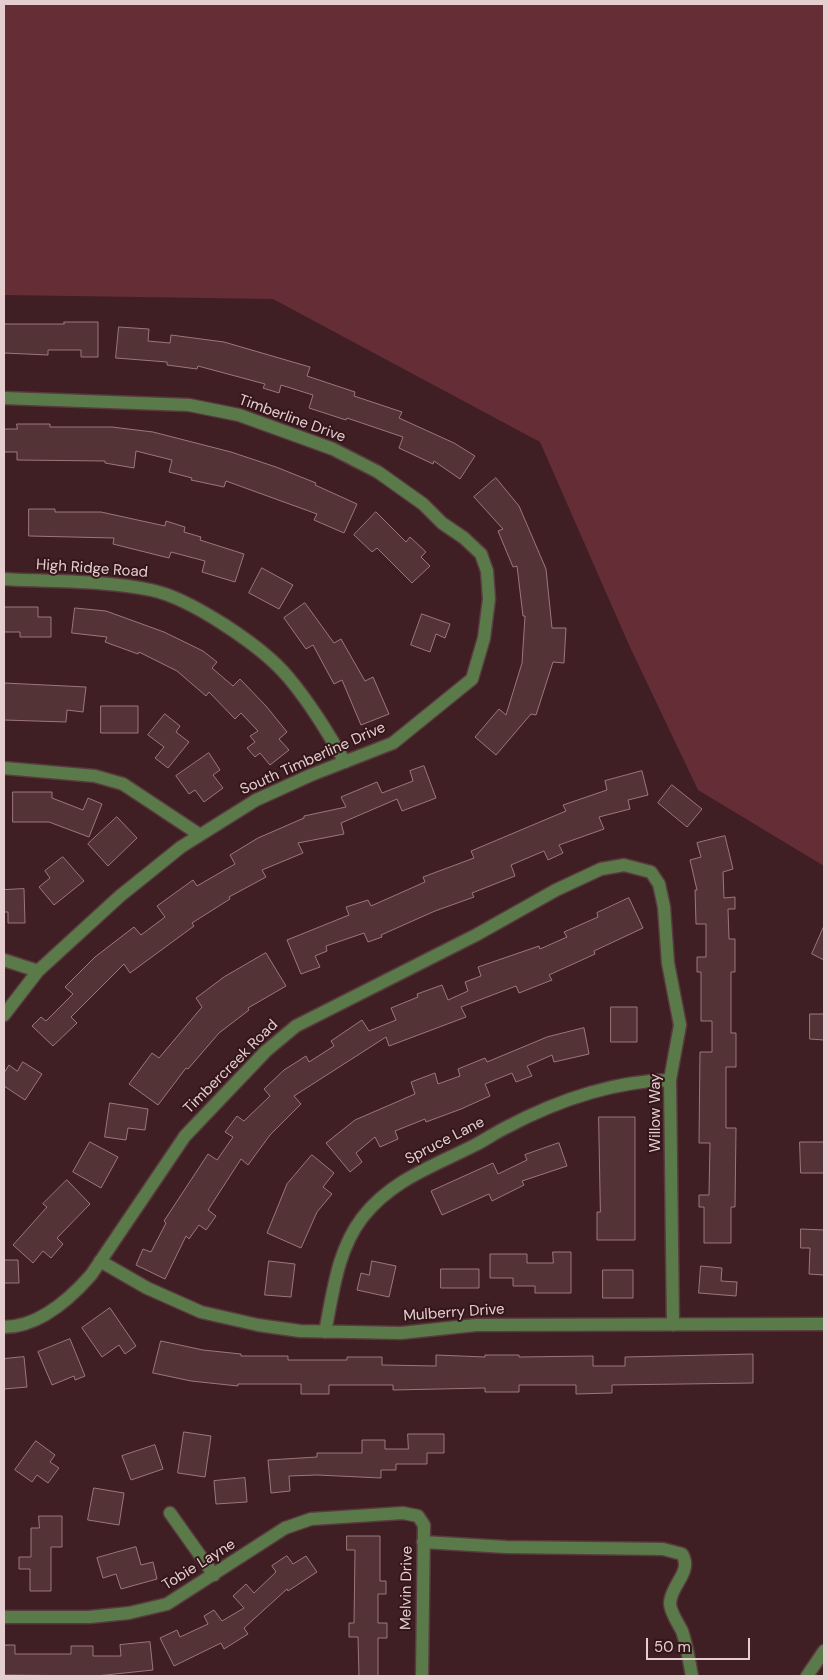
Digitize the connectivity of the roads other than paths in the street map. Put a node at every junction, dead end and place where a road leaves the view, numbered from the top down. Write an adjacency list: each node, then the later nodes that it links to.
1 (4, 398): 3 (street, Timberline Drive)
2 (4, 579): 4 (street, High Ridge Road)
3 (488, 609): 4 (street, South Timberline Drive)
4 (345, 762): 6 (street, South Timberline Drive)
5 (4, 768): 6 (street)
6 (200, 835): 9 (street, South Timberline Drive)
7 (654, 876): 11 (street, Willow Way); 12 (street, Timbercreek Road)
8 (4, 960): 9 (street)
9 (38, 971): 10 (street, South Timberline Drive)
10 (4, 1015)
11 (670, 1080): 14 (street, Willow Way); 16 (street, Spruce Lane)
12 (100, 1261): 15 (street, Timbercreek Road); 16 (street, Mulberry Drive)
13 (824, 1324): 14 (street, Mulberry Drive)
14 (673, 1325): 16 (street, Mulberry Drive)
15 (4, 1327)
16 (325, 1332)
17 (170, 1513): 20 (street)
18 (403, 1514): 19 (street, Melvin Drive); 20 (street, Tobie Layne)
19 (424, 1542): 23 (street, Melvin Drive); 24 (street)
20 (214, 1575): 21 (street, Tobie Layne)
21 (4, 1617)
22 (824, 1651): 25 (street)
23 (422, 1676)
24 (692, 1676)
25 (807, 1676)

